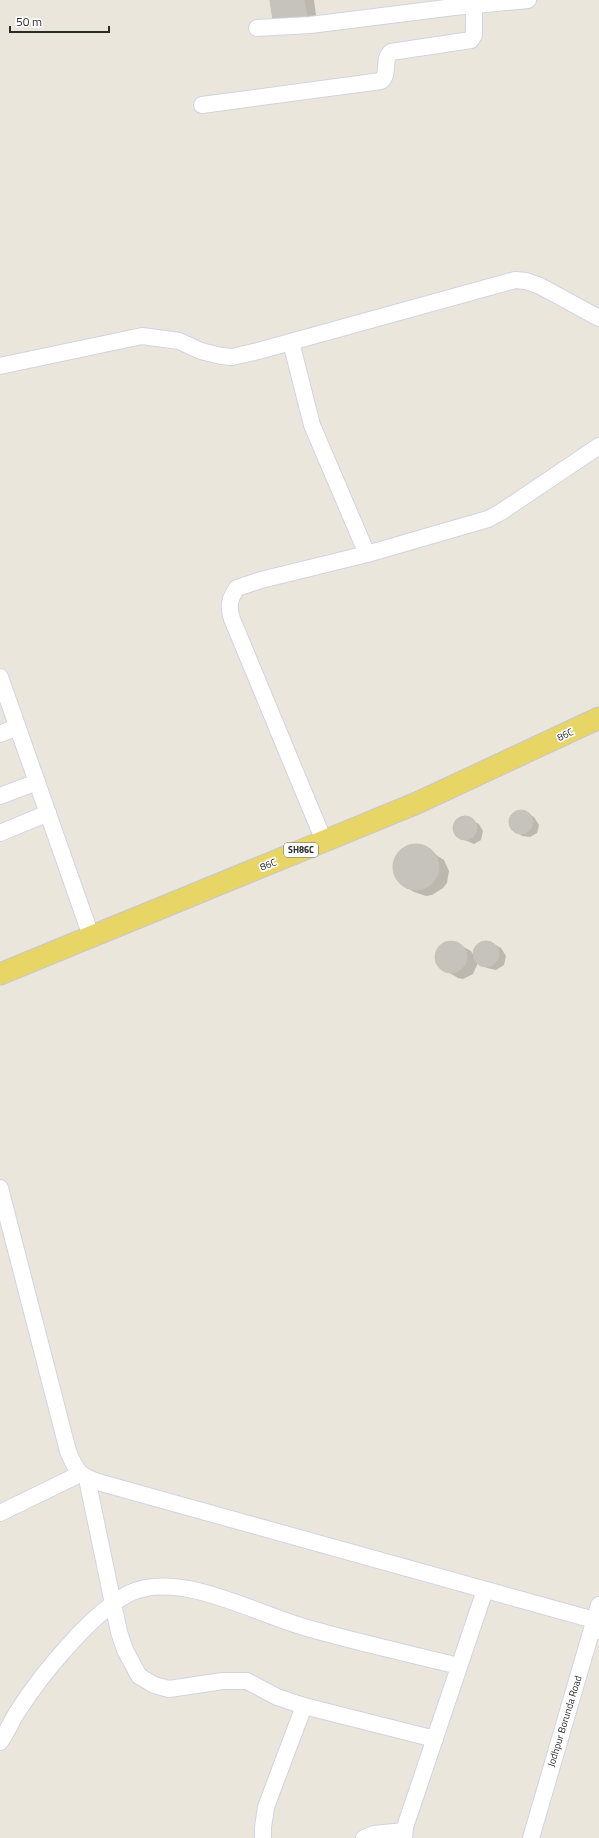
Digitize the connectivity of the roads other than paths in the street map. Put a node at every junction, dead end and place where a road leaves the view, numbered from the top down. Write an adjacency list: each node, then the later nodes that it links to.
1 (528, 0): 2 (street)
2 (474, 5): 3 (street); 4 (street)
3 (257, 28)
4 (202, 105)
5 (599, 318): 6 (street)
6 (291, 342): 7 (street); 9 (street)
7 (0, 366)
8 (599, 446): 9 (street)
9 (367, 554): 18 (street)
10 (0, 677): 12 (street)
11 (599, 718): 18 (main road, 86C / SH86C)
12 (17, 727): 13 (street); 14 (street)
13 (0, 734)
14 (37, 782): 15 (street); 16 (street)
15 (0, 796)
16 (48, 813): 17 (street); 19 (street)
17 (0, 834)
18 (324, 841): 19 (main road, 86C / SH86C)
19 (90, 936): 20 (main road, 86C / SH86C)
20 (0, 974)
21 (0, 1188): 22 (street)
22 (84, 1477): 23 (street); 24 (street); 25 (street)
23 (0, 1513)
24 (485, 1590): 26 (street); 27 (street)
25 (113, 1604): 27 (street); 28 (street); 30 (street)
26 (597, 1619): 34 (street, Jodhpur Borunda Road)
27 (459, 1666): 29 (street)
28 (304, 1706): 29 (street); 32 (street)
29 (435, 1738): 31 (street)
30 (0, 1742)
31 (404, 1835): 33 (street)
32 (263, 1838)
33 (364, 1838)
34 (531, 1838)

